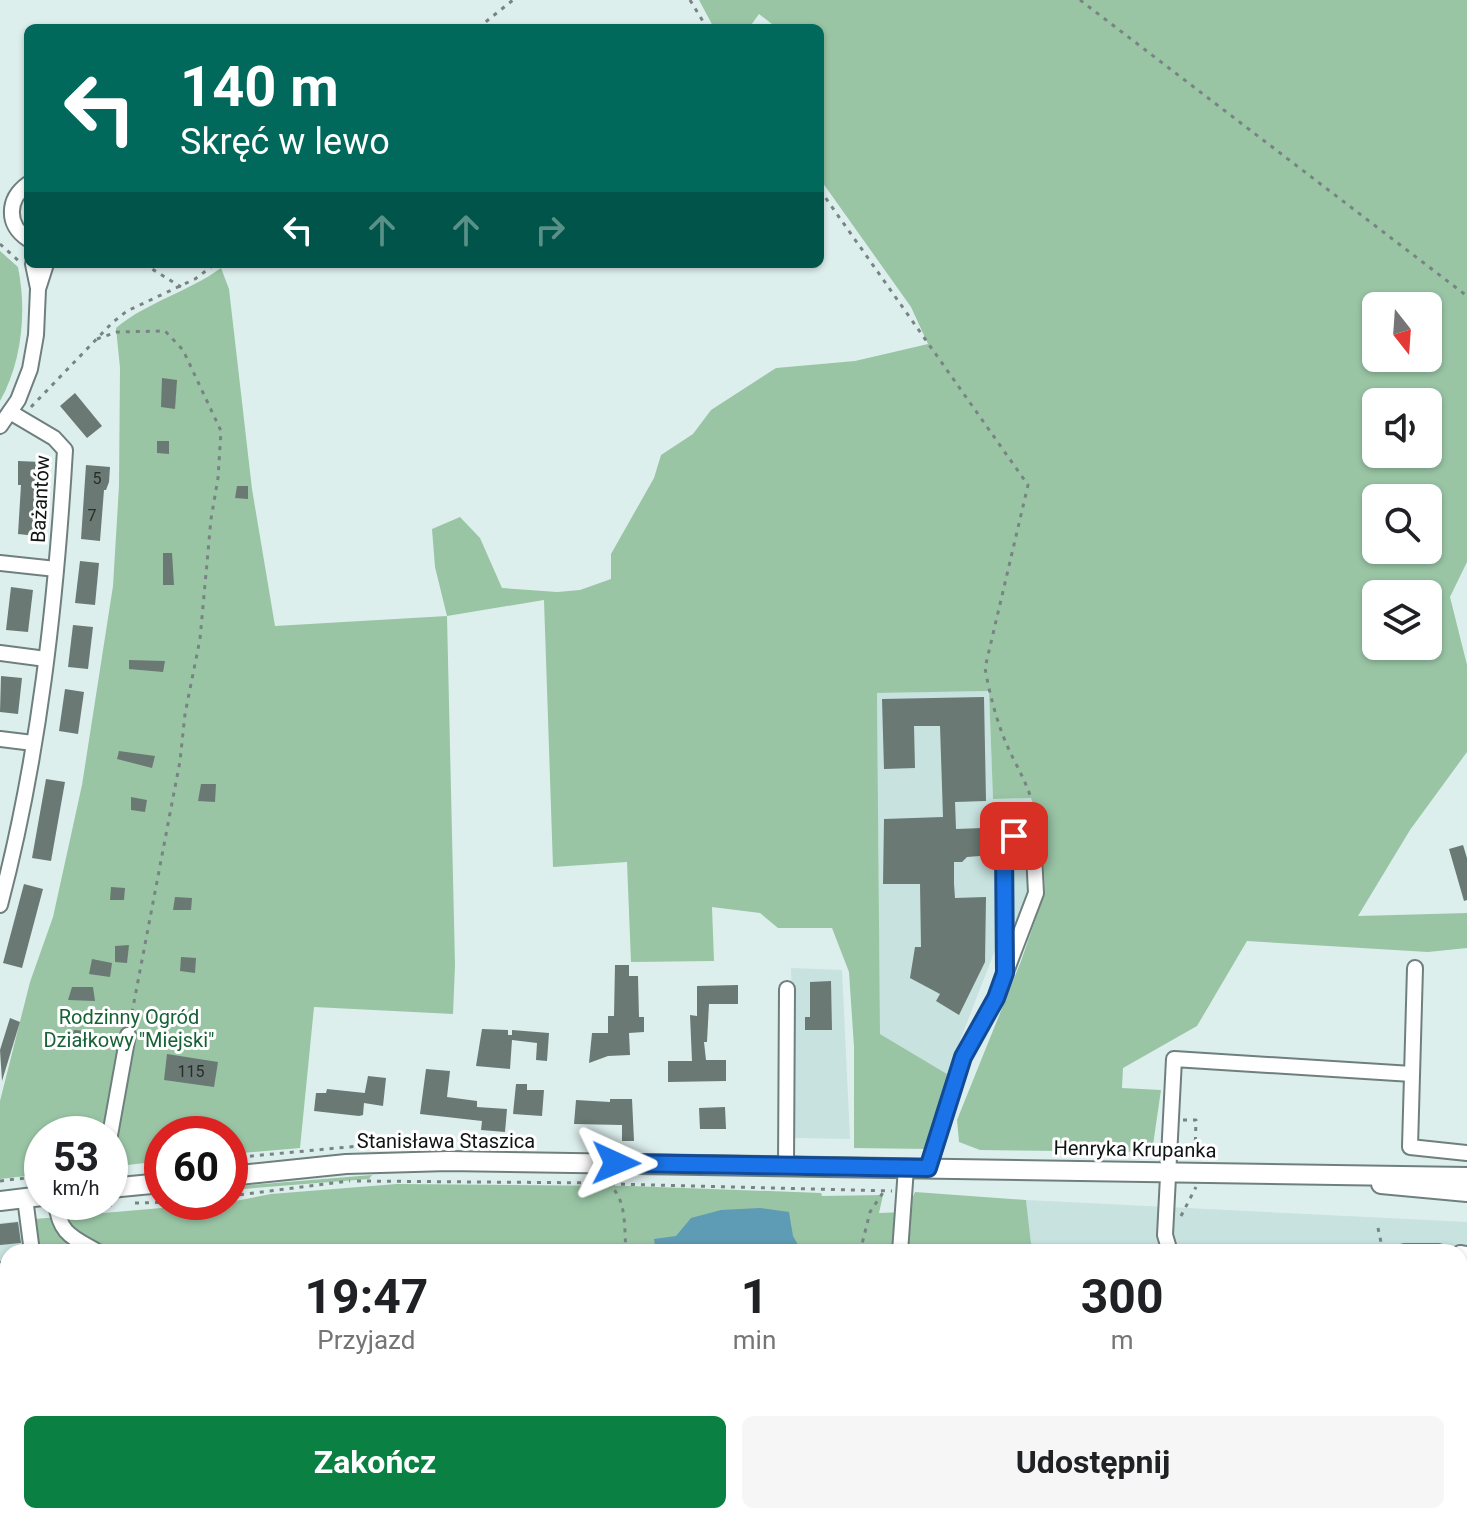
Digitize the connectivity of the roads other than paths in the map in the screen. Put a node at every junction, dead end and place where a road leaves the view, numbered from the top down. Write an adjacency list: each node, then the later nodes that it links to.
1 (23, 188): 2 (street); 3 (street)
2 (0, 193)
3 (6, 214): 4 (street)
4 (24, 237)
5 (28, 268): 7 (street)
6 (45, 268): 7 (street)
7 (38, 289): 8 (street)
8 (16, 415): 9 (street); 11 (street, Bażantów)
9 (0, 426)
10 (0, 563): 11 (street, Bażantów)
11 (56, 569): 13 (street, Bażantów)
12 (0, 653): 13 (street)
13 (46, 659): 15 (street, Bażantów)
14 (0, 739): 15 (street)
15 (33, 743): 16 (street, Bażantów)
16 (0, 905)
17 (1415, 968): 21 (street)
18 (1005, 973): 18 (street); 26 (street)
19 (787, 989): 24 (street)
20 (128, 1035): 22 (street)
21 (1412, 1074): 23 (street); 28 (street)
22 (113, 1116)
23 (1467, 1153)
24 (786, 1166): 25 (main road, Stanisława Staszica); 29 (main road, Stanisława Staszica)
25 (906, 1168): 26 (main road, Stanisława Staszica); 39 (street)
26 (928, 1168): 27 (main road, Stanisława Staszica)
27 (951, 1168): 28 (main road, Henryka Krupanka)
28 (1169, 1172): 30 (main road, Henryka Krupanka); 40 (street)
29 (248, 1174)
30 (1318, 1175): 31 (main road, Henryka Krupanka); 32 (main road, Henryka Krupanka)
31 (1467, 1177)
32 (1467, 1192)
33 (24, 1198): 34 (main road)
34 (0, 1201)
35 (33, 1220): 37 (street)
36 (61, 1220): 38 (street)
37 (32, 1244)
38 (84, 1244)
39 (901, 1244)
40 (1168, 1244)

